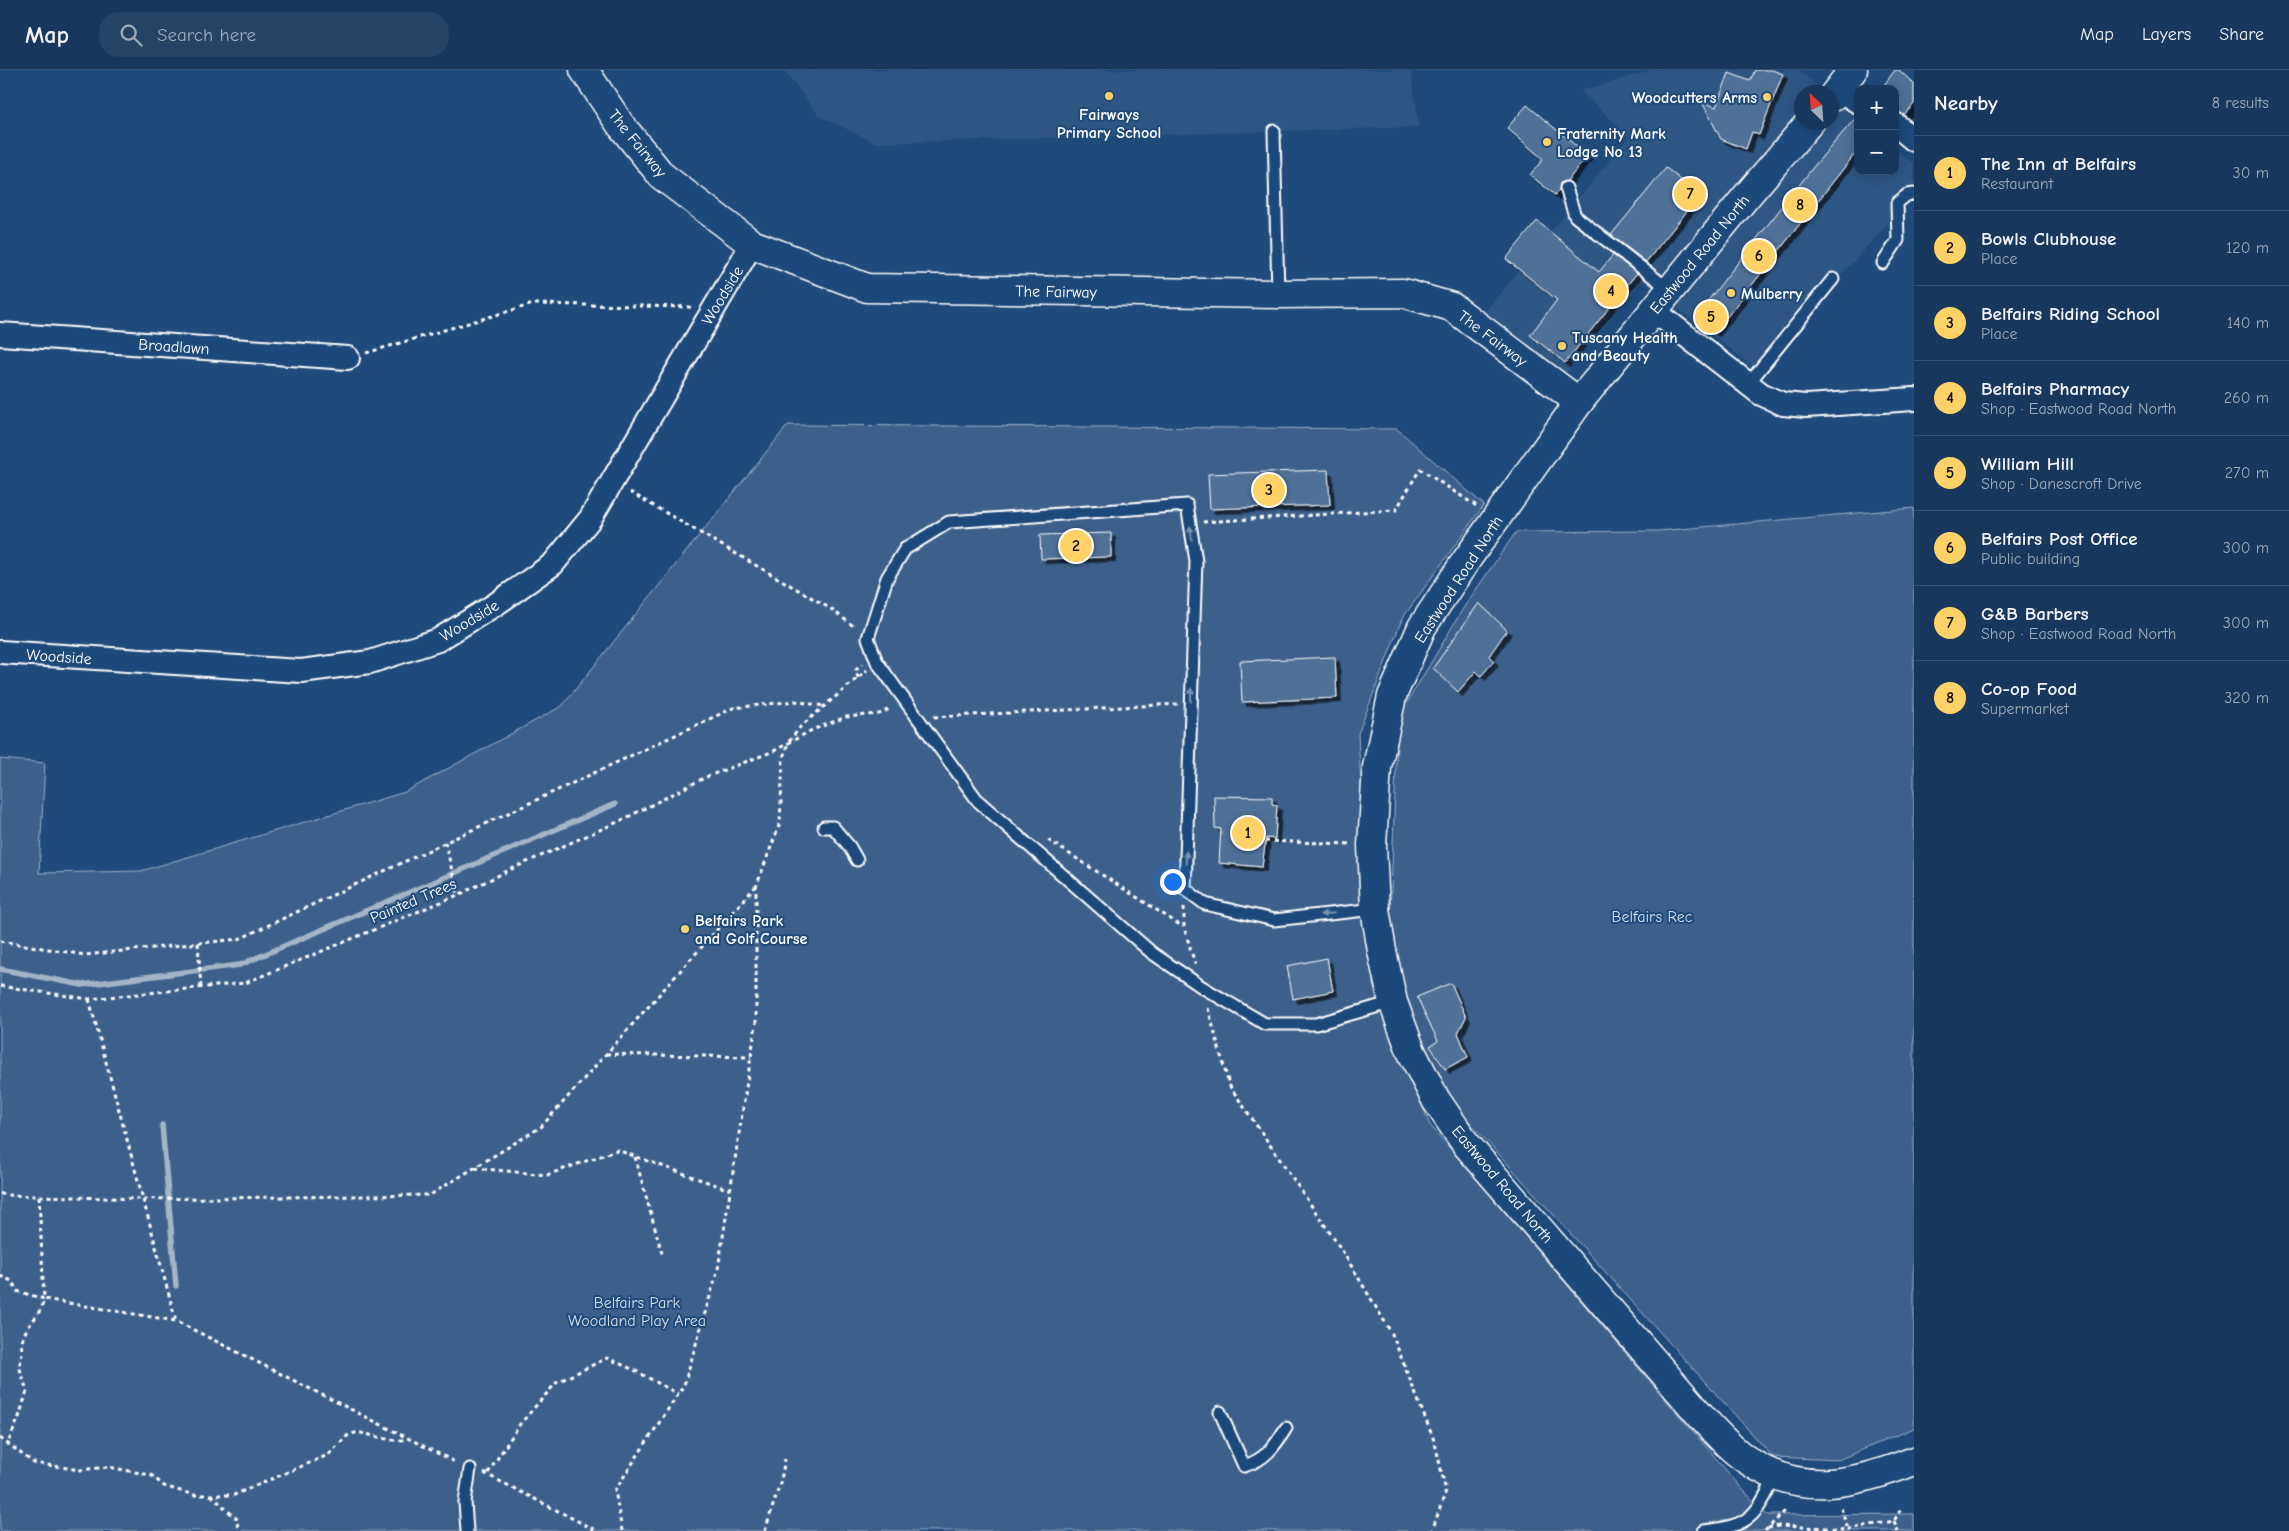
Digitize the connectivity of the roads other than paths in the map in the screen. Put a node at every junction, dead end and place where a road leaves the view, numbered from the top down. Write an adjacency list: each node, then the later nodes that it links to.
1 (584, 70): 8 (street, The Fairway)
2 (1899, 127): 5 (street)
3 (1803, 130): 12 (street, Eastwood Road North)
4 (1274, 131): 11 (lane)
5 (1914, 140)
6 (1566, 188): 12 (lane)
7 (1914, 194): 9 (lane)
8 (752, 244): 11 (street, The Fairway); 18 (street, Woodside)
9 (1883, 263)
10 (1833, 279): 15 (lane)
11 (1278, 294): 17 (street, The Fairway)
12 (1661, 300): 15 (street); 17 (street, Eastwood Road North)
13 (0, 334): 14 (street, Broadlawn)
14 (348, 358)
15 (1748, 384): 16 (street)
16 (1914, 399)
17 (1578, 402): 21 (street, Eastwood Road North)
18 (0, 652)
19 (824, 827): 20 (lane)
20 (857, 860)
21 (1375, 909): 22 (street, Eastwood Road North); 22 (lane, one-way to 22)
22 (1393, 1002): 27 (street, Eastwood Road North)
23 (1220, 1412): 24 (lane)
24 (1286, 1428)
25 (1914, 1461): 27 (street, Eastwood Road North)
26 (470, 1469): 28 (lane)
27 (1776, 1475): 29 (lane)
28 (467, 1531)
29 (1704, 1531)

